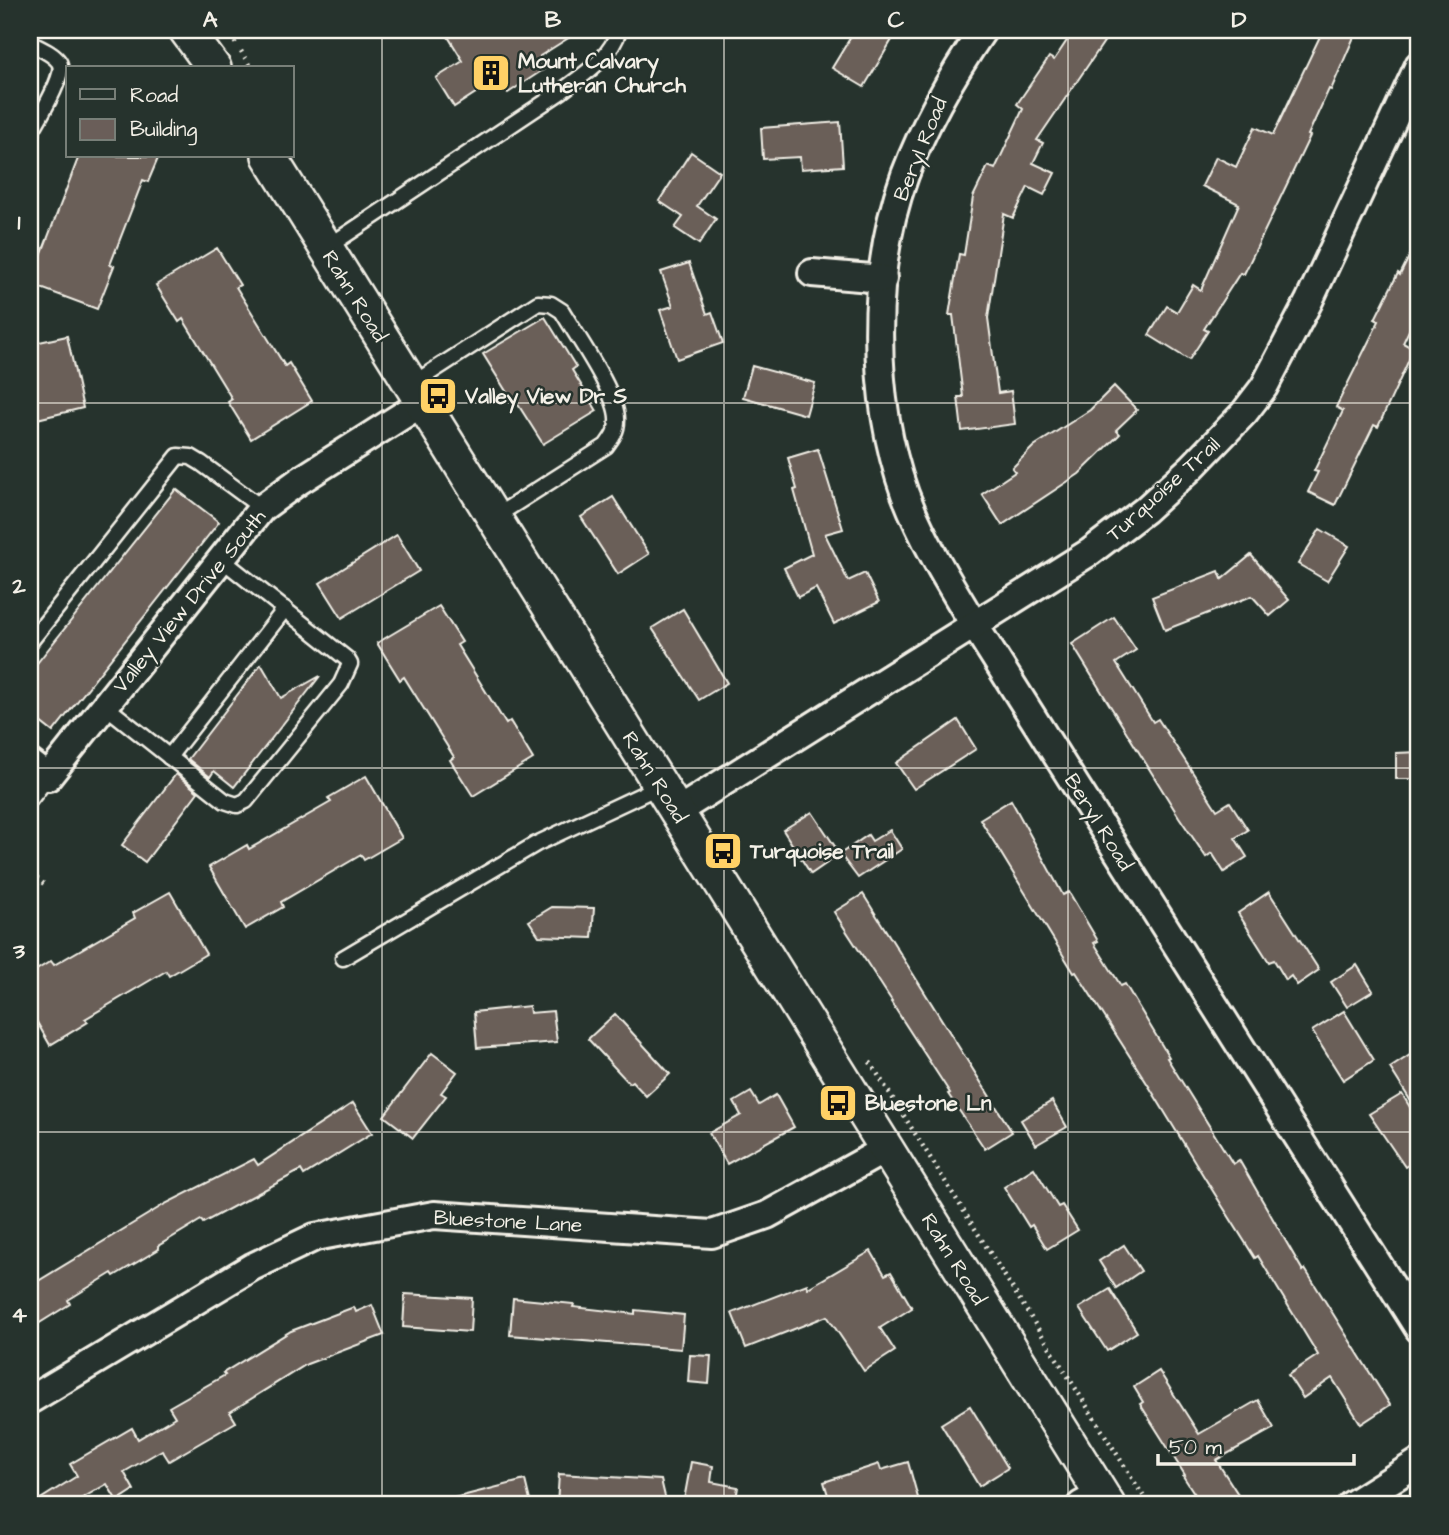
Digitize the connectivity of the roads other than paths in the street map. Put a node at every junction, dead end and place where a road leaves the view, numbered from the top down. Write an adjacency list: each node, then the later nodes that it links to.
1 (186, 30): 5 (street)
2 (619, 30): 9 (lane)
3 (983, 30): 11 (street, Beryl Road)
4 (30, 43): 7 (lane)
5 (213, 66)
6 (1418, 71): 17 (street, Turquoise Trail)
7 (30, 134)
8 (270, 158): 9 (street, Rahn Road)
9 (326, 248): 12 (street, Rahn Road)
10 (812, 273): 11 (street)
11 (883, 279): 17 (street, Beryl Road)
12 (416, 394): 13 (street, Valley View Drive South); 14 (street, Rahn Road); 14 (lane)
13 (262, 508): 15 (street, Valley View Drive South); 18 (lane)
14 (494, 518): 22 (street, Rahn Road)
15 (220, 558): 16 (lane); 19 (street, Valley View Drive South)
16 (285, 609): 20 (lane); 20 (lane)
17 (975, 626): 22 (street, Turquoise Trail); 26 (street, Beryl Road)
18 (30, 642)
19 (104, 705): 20 (lane); 21 (street, Valley View Drive South)
20 (169, 757)
21 (39, 770): 23 (lane)
22 (668, 799): 24 (lane); 25 (street, Rahn Road)
23 (30, 800)
24 (343, 958)
25 (886, 1149): 27 (street, Bluestone Lane); 29 (street, Rahn Road)
26 (1419, 1329)
27 (30, 1400)
28 (1419, 1462): 30 (street)
29 (1097, 1501)
30 (1351, 1505)

